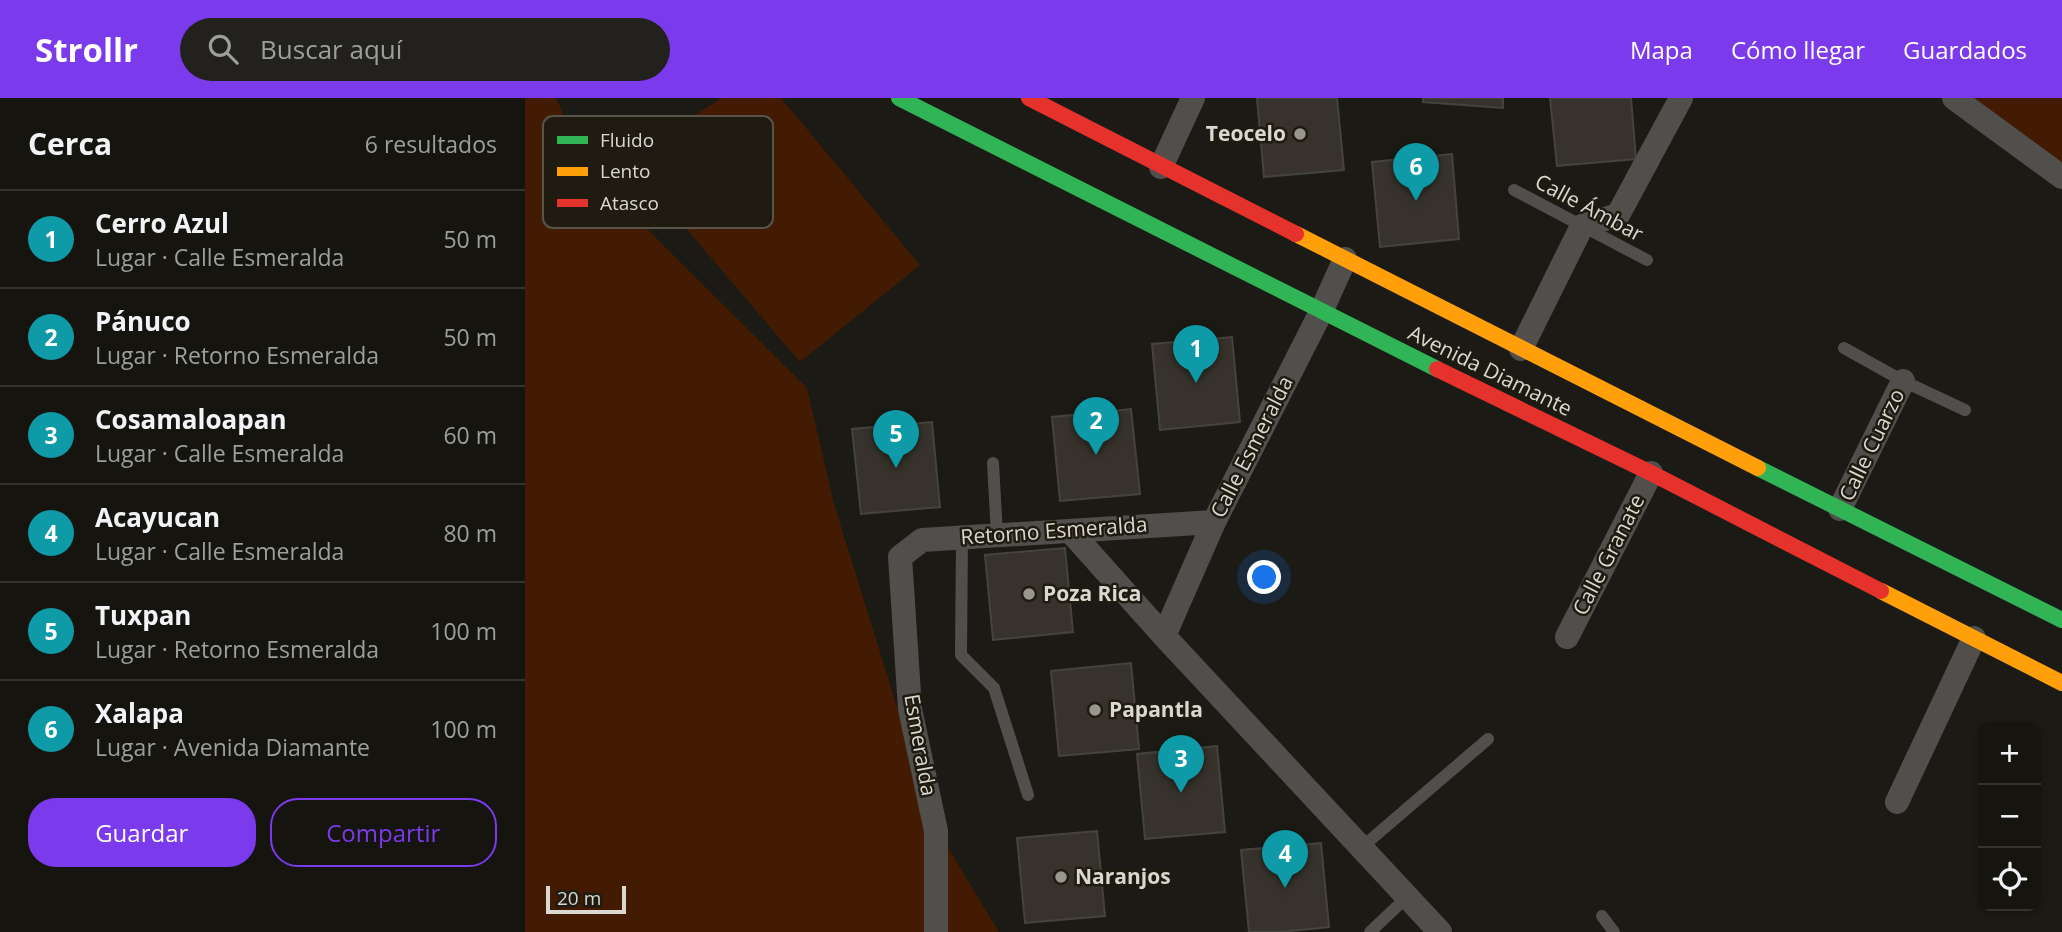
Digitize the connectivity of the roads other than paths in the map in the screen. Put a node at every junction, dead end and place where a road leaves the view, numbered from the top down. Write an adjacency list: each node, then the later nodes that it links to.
1 (899, 98): 12 (main road, Avenida Diamante)
2 (1193, 98): 6 (street)
3 (1681, 98): 9 (street)
4 (1954, 98): 7 (street)
5 (1035, 105): 6 (main road, Avenida Diamante)
6 (1161, 167): 10 (main road, Avenida Diamante)
7 (2062, 177)
8 (1514, 190): 9 (lane, Calle Ámbar)
9 (1581, 226): 11 (lane, Calle Ámbar); 14 (street)
10 (1345, 260): 12 (street, Calle Esmeralda); 14 (main road, Avenida Diamante)
11 (1647, 260)
12 (1321, 312): 18 (main road, Avenida Diamante); 20 (street, Calle Esmeralda)
13 (1844, 348): 15 (lane)
14 (1521, 349): 19 (main road, Avenida Diamante)
15 (1903, 381): 16 (lane); 19 (street, Calle Cuarzo)
16 (1965, 410)
17 (993, 463): 22 (lane)
18 (1651, 473): 27 (street, Calle Granate); 28 (main road, Avenida Diamante)
19 (1840, 509): 25 (main road, Avenida Diamante)
20 (1214, 522): 21 (street, Retorno Esmeralda); 26 (street, Calle Esmeralda)
21 (1071, 532): 22 (street, Retorno Esmeralda); 26 (street)
22 (997, 535): 23 (street, Retorno Esmeralda)
23 (962, 537): 24 (street, Retorno Esmeralda); 31 (lane)
24 (900, 557): 36 (street, Esmeralda)
25 (2062, 620)
26 (1164, 636): 33 (street)
27 (1567, 637)
28 (1974, 638): 29 (main road, Avenida Diamante); 32 (street)
29 (2062, 683)
30 (1488, 739): 33 (lane)
31 (1028, 795)
32 (1897, 802)
33 (1361, 848): 34 (street)
34 (1408, 896): 37 (lane); 38 (street)
35 (1602, 916): 39 (lane)
36 (936, 932)
37 (1370, 932)
38 (1440, 932)
39 (1614, 932)

